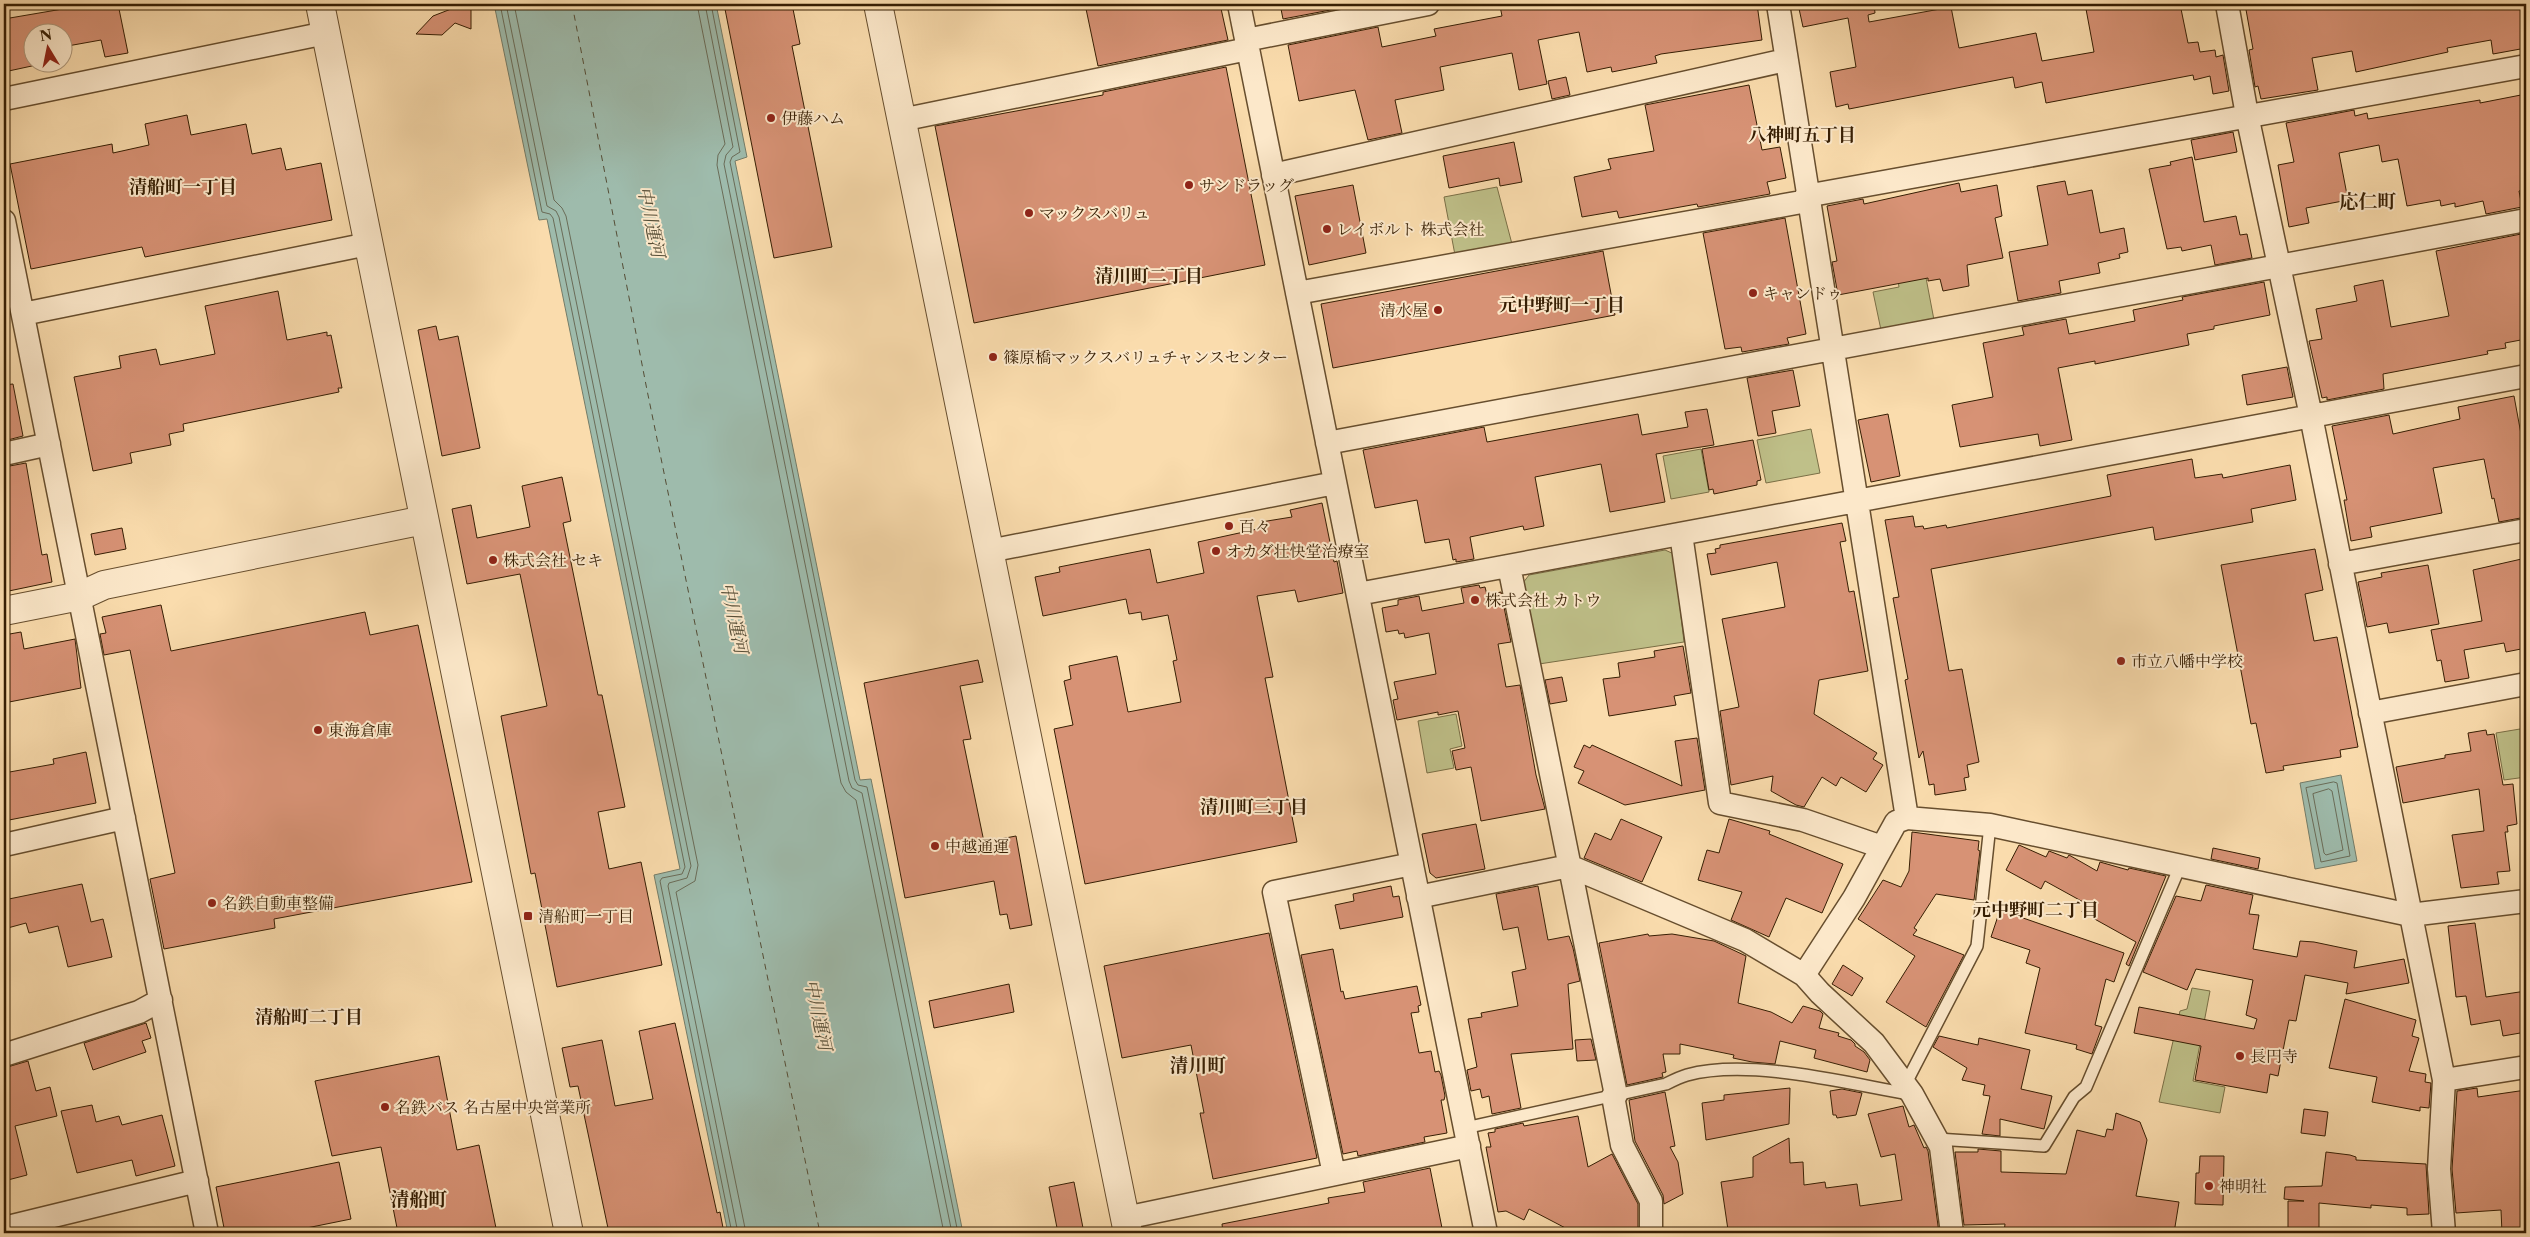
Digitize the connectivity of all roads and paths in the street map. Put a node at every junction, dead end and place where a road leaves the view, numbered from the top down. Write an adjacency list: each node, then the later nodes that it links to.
1 (320, 4): 7 (street)
2 (878, 4): 13 (street)
3 (1239, 4): 8 (street)
4 (1428, 4): 8 (street)
5 (1778, 4): 9 (street)
6 (2227, 4): 12 (street)
7 (326, 33): 11 (street); 18 (street)
8 (1247, 44): 13 (street); 14 (street)
9 (1786, 60): 14 (street); 15 (street)
10 (2526, 66): 12 (street)
11 (4, 99)
12 (2247, 115): 15 (street); 19 (street)
13 (901, 120): 33 (street)
14 (1273, 175): 20 (street)
15 (1807, 198): 20 (street); 22 (street)
16 (2526, 220): 19 (street)
17 (4, 221): 21 (street)
18 (368, 244): 21 (street); 30 (street)
19 (2279, 266): 22 (street); 24 (street)
20 (1297, 293): 25 (street)
21 (15, 304): 26 (street)
22 (1831, 349): 25 (street); 29 (street)
23 (2526, 376): 24 (street)
24 (2311, 416): 29 (street); 34 (street)
25 (1327, 443): 28 (street)
26 (49, 444): 27 (street); 37 (street)
27 (4, 454)
28 (1335, 483): 33 (street); 36 (street)
29 (1856, 501): 32 (street); 42 (street)
30 (424, 520): 37 (street); 67 (street)
31 (2526, 530): 34 (street)
32 (1681, 534): 35 (street); 45 (street)
33 (989, 552): 63 (street)
34 (2340, 564): 40 (street)
35 (1510, 566): 36 (street); 48 (street)
36 (1358, 594): 46 (street)
37 (80, 596): 38 (street); 41 (street)
38 (4, 611)
39 (2526, 684): 40 (street)
40 (2370, 713): 51 (street)
41 (124, 818): 44 (street); 53 (street)
42 (1907, 818): 43 (street); 45 (street)
43 (1990, 825): 47 (street); 57 (lane)
44 (4, 846)
45 (1882, 847): 52 (street)
46 (1412, 864): 49 (street); 61 (street)
47 (2182, 864): 51 (street); 60 (lane)
48 (1569, 866): 49 (street); 52 (street); 58 (street)
49 (1418, 897): 59 (street)
50 (2526, 901): 51 (street)
51 (2410, 915): 56 (street)
52 (1804, 975): 57 (street)
53 (161, 1000): 54 (street); 62 (street)
54 (4, 1055)
55 (2526, 1067): 56 (street)
56 (2444, 1080): 70 (street)
57 (1908, 1089): 58 (lane); 60 (street)
58 (1615, 1095): 59 (lane); 68 (street)
59 (1467, 1137): 61 (street); 65 (street)
60 (1937, 1140): 69 (street)
61 (1334, 1174): 63 (street)
62 (197, 1181): 64 (street); 66 (street)
63 (1126, 1225)
64 (4, 1228)
65 (1489, 1232)
66 (207, 1233)
67 (569, 1233)
68 (1651, 1233)
69 (1952, 1233)
70 (2444, 1233)

